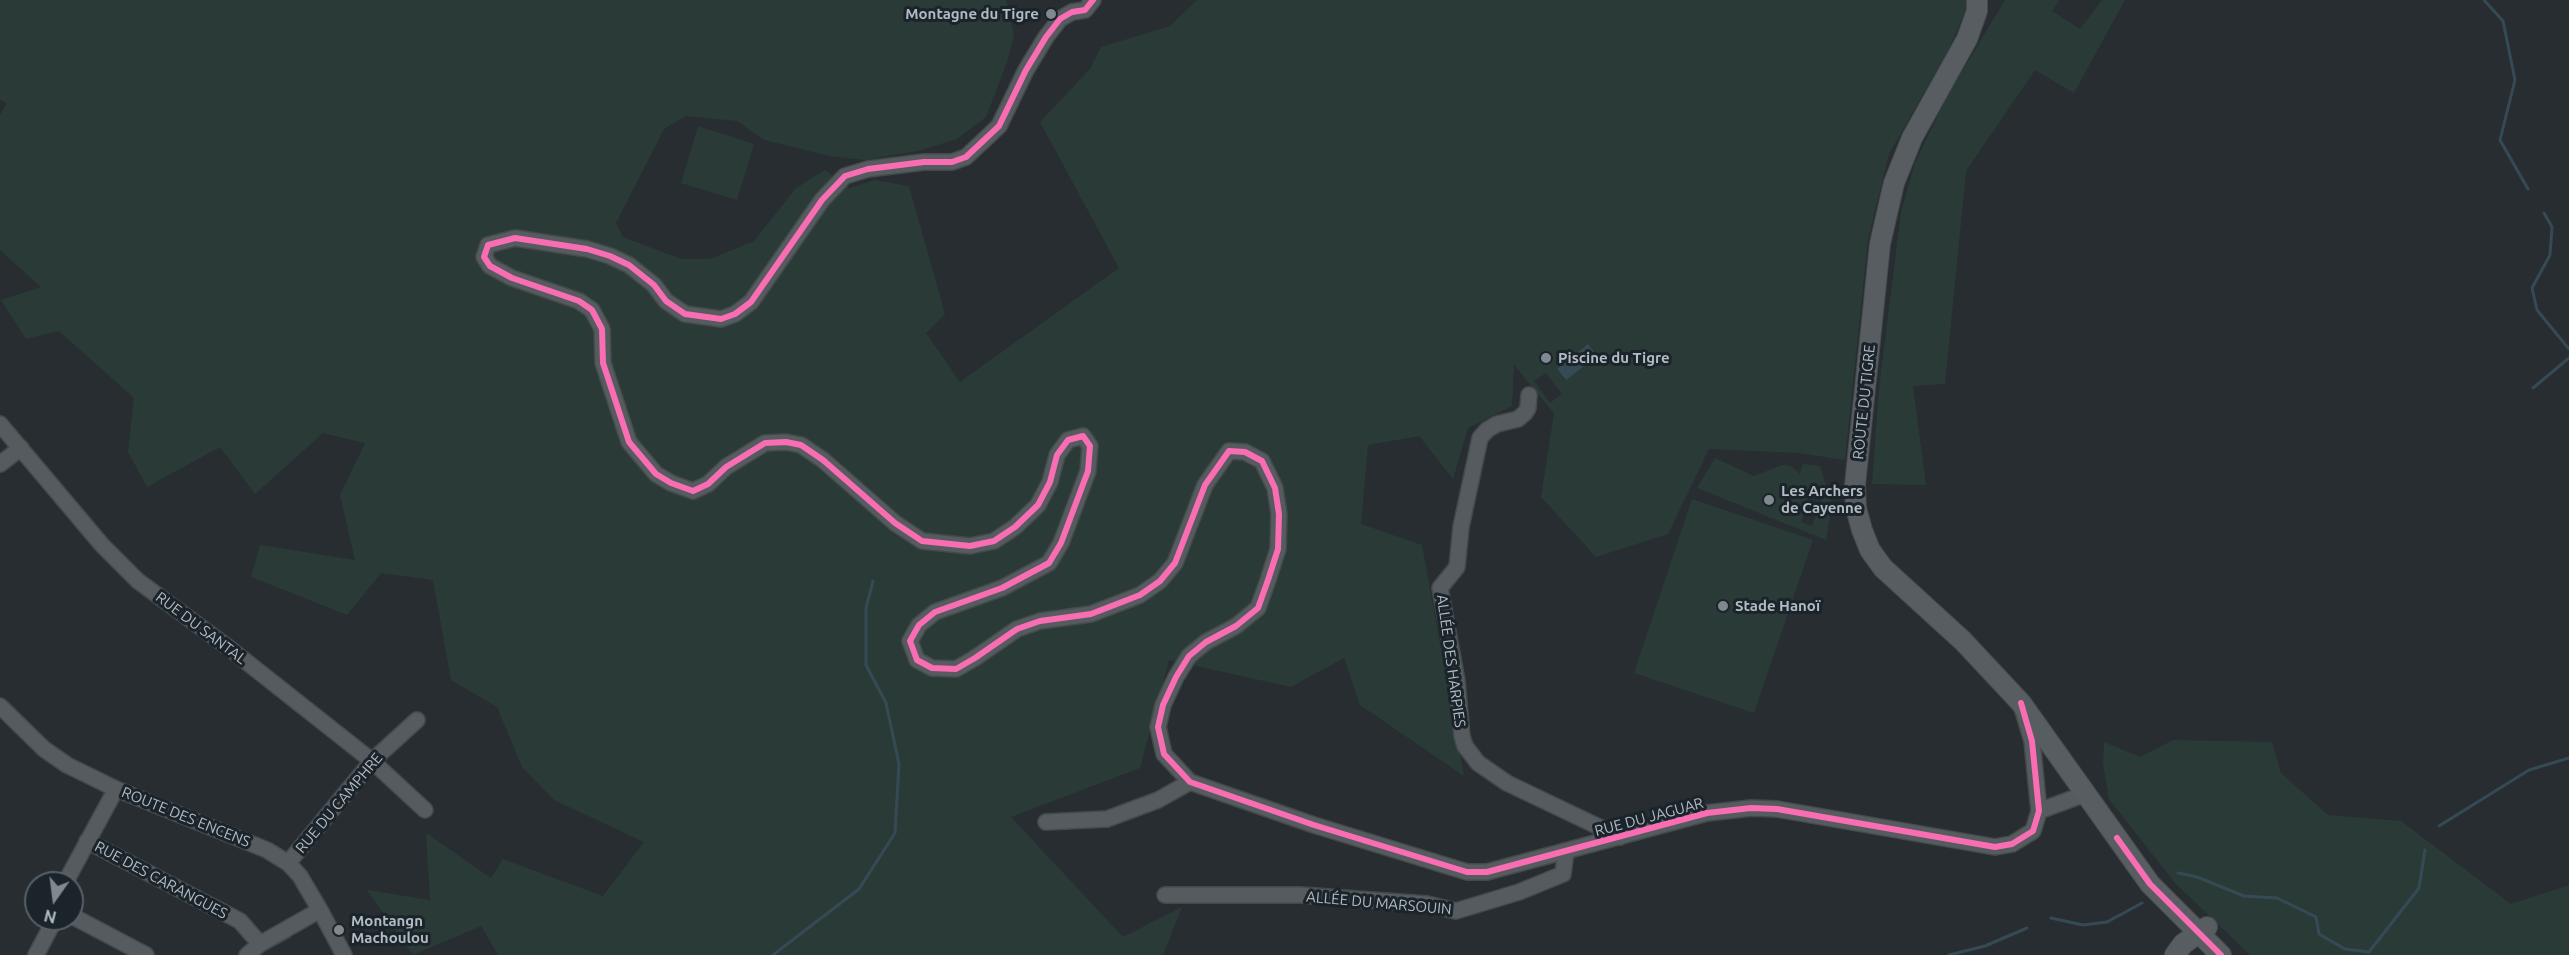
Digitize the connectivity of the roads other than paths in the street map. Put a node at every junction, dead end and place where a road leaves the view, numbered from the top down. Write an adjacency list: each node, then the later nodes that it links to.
1 (1093, 0): 13 (street, RUE DU JAGUAR)
2 (1977, 0): 7 (main road, ROUTE DU TIGRE)
3 (1528, 395): 19 (street, ALLÉE DES HARPIES)
4 (0, 424): 5 (street, RUE DU SANTAL)
5 (21, 448): 6 (street); 11 (street, RUE DU SANTAL)
6 (0, 464)
7 (2021, 703): 10 (main road, ROUTE DU TIGRE); 12 (street)
8 (0, 706): 14 (street, ROUTE DES ENCENS)
9 (417, 720): 11 (street, RUE DU CAMPHRE)
10 (2058, 756): 12 (street); 15 (main road, ROUTE DU TIGRE)
11 (372, 761): 16 (street, RUE DU SANTAL); 23 (street, RUE DU CAMPHRE)
12 (2034, 766): 17 (street)
13 (1190, 782): 18 (street); 22 (street, RUE DU JAGUAR)
14 (116, 789): 21 (street); 23 (street, ROUTE DES ENCENS)
15 (2085, 794): 17 (street); 20 (main road, ROUTE DU TIGRE)
16 (425, 810)
17 (2039, 811): 19 (street, RUE DU JAGUAR)
18 (1046, 822)
19 (1620, 837): 22 (street, RUE DU JAGUAR)
20 (2117, 838): 30 (main road, ROUTE DU TIGRE); 30 (main road, ROUTE DU TIGRE)
21 (87, 842): 24 (street); 29 (street, RUE DES CARANGUES)
22 (1566, 851): 25 (street, ALLÉE DU MARSOUIN)
23 (288, 863): 26 (street, ROUTE DES ENCENS)
24 (71, 871)
25 (1165, 895)
26 (320, 910): 29 (street); 34 (street, ROUTE DES ENCENS)
27 (84, 922): 32 (street)
28 (49, 931): 31 (street)
29 (260, 944): 33 (street)
30 (2202, 944): 35 (main road, ROUTE DU TIGRE)
31 (36, 955)
32 (146, 955)
33 (247, 955)
34 (344, 955)
35 (2236, 955)

